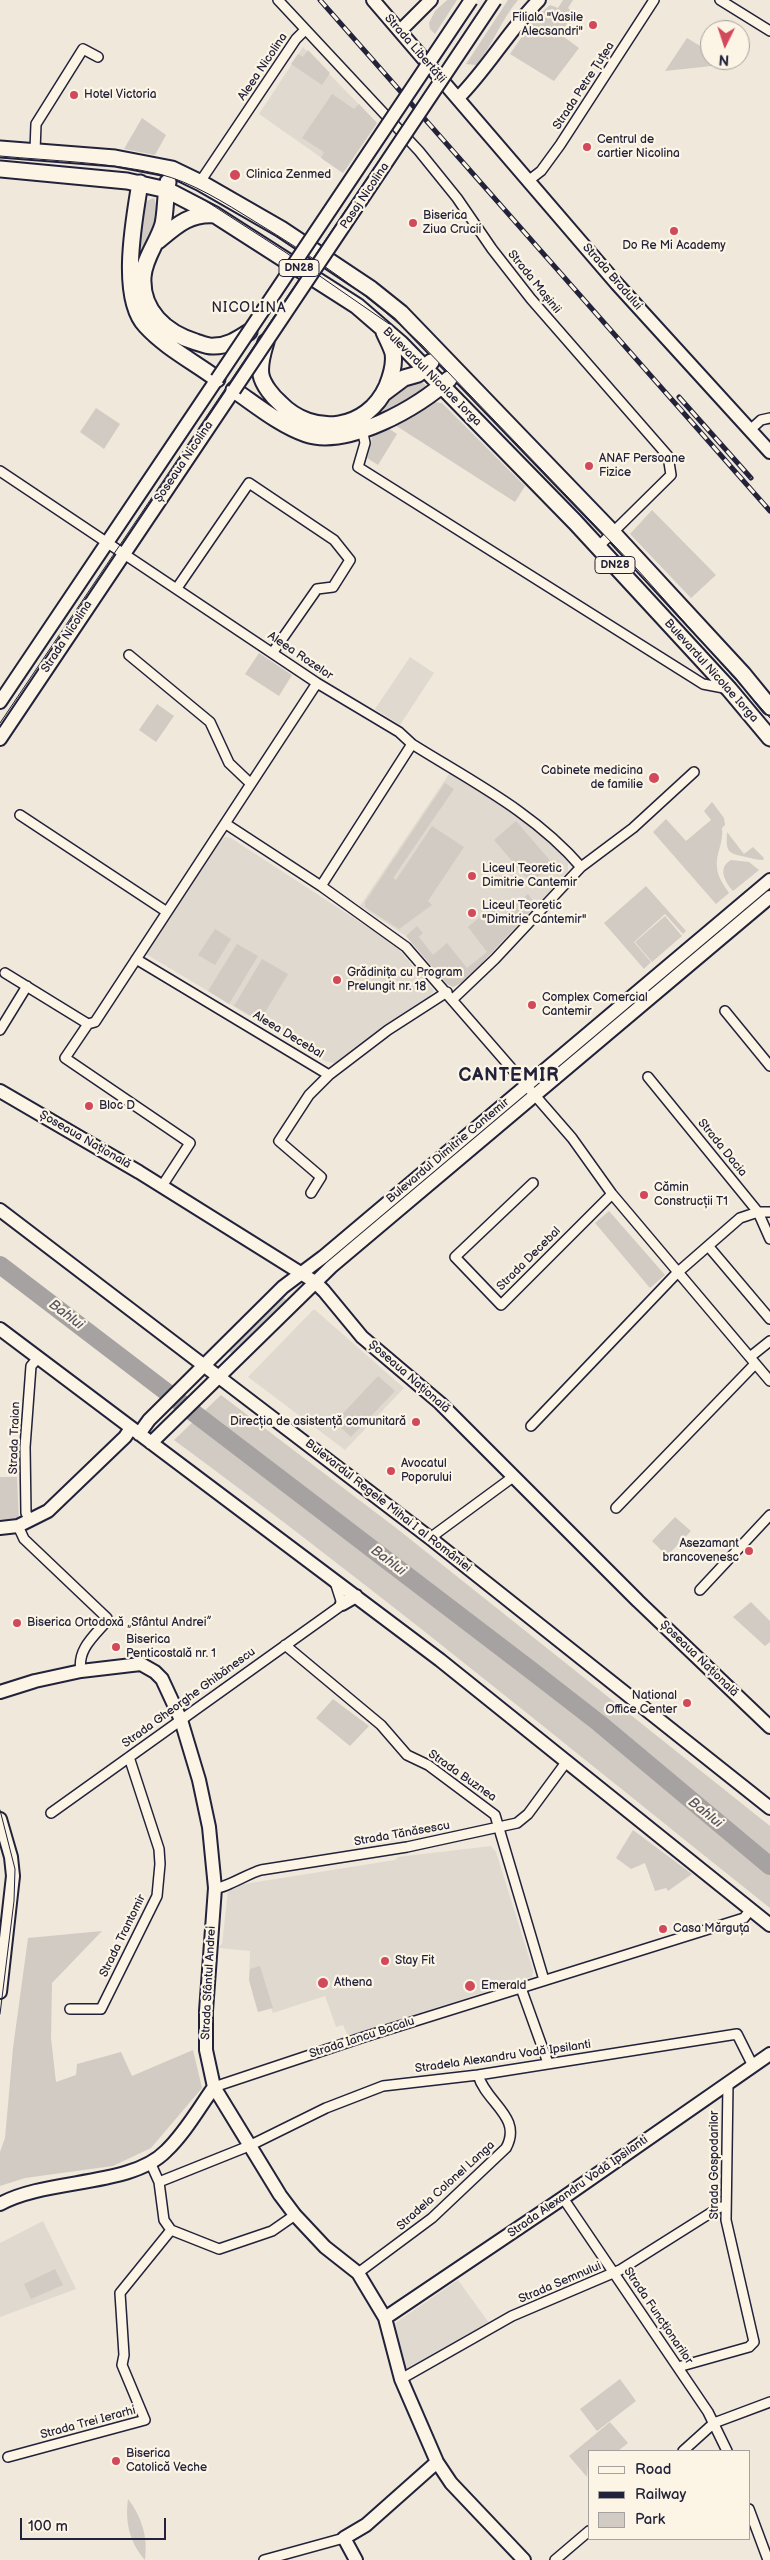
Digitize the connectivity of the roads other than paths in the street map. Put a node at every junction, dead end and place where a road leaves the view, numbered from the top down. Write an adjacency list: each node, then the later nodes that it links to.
1 (278, 0): 9 (street)
2 (373, 0): 10 (main road, Strada Libertății)
3 (431, 0): 10 (main road)
4 (472, 0): 26 (main road, Pasaj Nicolina, bridge)
5 (495, 0): 27 (main road, Pasaj Nicolina, bridge)
6 (539, 0): 13 (main road)
7 (654, 0): 18 (street, Strada Petre Țuțea)
8 (720, 0): 11 (street)
9 (305, 30): 19 (street, Aleea Nicolina); 43 (street, Strada Mașinii)
10 (400, 31): 13 (main road, Strada Libertății)
11 (770, 31)
12 (98, 57): 15 (street)
13 (458, 98): 18 (main road, Strada Bradului)
14 (0, 148): 15 (main road, Bulevardul Nicolae Iorga / DN28)
15 (34, 151): 17 (main road, Bulevardul Nicolae Iorga / DN28)
16 (0, 169): 20 (main road, Bulevardul Nicolae Iorga / DN28)
17 (172, 169): 19 (main road, Bulevardul Nicolae Iorga / DN28); 21 (main road)
18 (528, 180): 38 (main road, Strada Bradului)
19 (200, 182): 28 (main road, Bulevardul Nicolae Iorga / DN28)
20 (140, 184): 21 (main road, Bulevardul Nicolae Iorga / DN28); 24 (main road)
21 (167, 190): 22 (main road, Bulevardul Nicolae Iorga / DN28); 23 (main road)
22 (215, 215): 23 (main road); 25 (main road, Bulevardul Nicolae Iorga / DN28)
23 (158, 241): 24 (main road)
24 (149, 319): 26 (main road); 31 (main road)
25 (381, 325): 29 (main road, Bulevardul Nicolae Iorga); 34 (main road)
26 (250, 332): 31 (main road, Pasaj Nicolina, bridge)
27 (266, 342): 33 (main road, Pasaj Nicolina, bridge); 36 (main road)
28 (440, 354): 29 (main road); 30 (main road, Bulevardul Nicolae Iorga / DN28)
29 (424, 368): 32 (main road, Bulevardul Nicolae Iorga); 34 (main road)
30 (457, 371): 32 (main road); 43 (main road, Bulevardul Nicolae Iorga / DN28)
31 (217, 379): 42 (main road, Șoseaua Nicolina)
32 (442, 386): 37 (main road); 46 (main road, Bulevardul Nicolae Iorga / DN28)
33 (234, 390): 36 (main road); 44 (main road, Șoseaua Nicolina)
34 (383, 394): 36 (main road)
35 (770, 418): 38 (street)
36 (311, 429): 37 (main road)
37 (362, 429): 52 (street)
38 (750, 430): 39 (main road, Strada Bradului)
39 (770, 452)
40 (3, 473): 41 (street); 45 (street, Aleea Rozelor)
41 (0, 483)
42 (119, 524): 45 (main road, Strada Nicolina)
43 (612, 532): 46 (street, Strada Mașinii); 54 (main road, Bulevardul Nicolae Iorga / DN28)
44 (135, 534): 47 (main road, Strada Nicolina)
45 (106, 542): 47 (street, Aleea Rozelor); 53 (main road, Strada Nicolina)
46 (598, 547): 52 (main road, Bulevardul Nicolae Iorga / DN28)
47 (123, 552): 48 (street, Aleea Rozelor); 56 (main road, Strada Nicolina)
48 (177, 588): 49 (street, Aleea Rozelor); 49 (street)
49 (273, 652): 51 (street, Aleea Rozelor)
50 (129, 655): 59 (street)
51 (317, 683): 57 (street, Aleea Rozelor); 59 (street)
52 (729, 689): 55 (main road, Bulevardul Nicolae Iorga / DN28)
53 (0, 702)
54 (770, 707)
55 (770, 738)
56 (0, 739)
57 (412, 744): 62 (street, Aleea Rozelor); 64 (street)
58 (694, 772): 62 (street, Aleea Decebal)
59 (250, 784): 61 (street)
60 (20, 815): 66 (street)
61 (226, 824): 64 (street); 66 (street)
62 (580, 867): 70 (street, Aleea Decebal)
63 (770, 880): 77 (main road, Bulevardul Dimitrie Cantemir)
64 (321, 886): 70 (street)
65 (770, 897): 79 (main road, Bulevardul Dimitrie Cantemir)
66 (168, 912): 67 (street)
67 (136, 959): 72 (street); 75 (street, Aleea Decebal)
68 (5, 973): 69 (street)
69 (27, 986): 72 (street); 73 (street)
70 (450, 996): 75 (street, Aleea Decebal); 77 (street)
71 (725, 1012): 74 (street)
72 (88, 1024): 81 (street)
73 (0, 1030)
74 (770, 1066)
75 (330, 1074): 82 (street)
76 (648, 1077): 85 (street, Strada Dacia)
77 (526, 1085): 79 (street); 89 (main road, Bulevardul Dimitrie Cantemir)
78 (0, 1091): 81 (main road, Șoseaua Națională)
79 (534, 1095): 83 (street); 91 (main road, Bulevardul Dimitrie Cantemir)
80 (533, 1184): 83 (street, Strada Decebal)
81 (162, 1186): 89 (main road, Șoseaua Națională)
82 (311, 1192)
83 (612, 1194): 90 (street)
84 (0, 1210): 97 (main road, Bulevardul Regele Mihai I al României)
85 (758, 1212): 86 (street); 87 (street, Strada Dacia); 88 (street)
86 (770, 1212)
87 (770, 1239)
88 (710, 1246): 90 (street); 92 (street)
89 (301, 1273): 91 (main road, Șoseaua Națională); 97 (main road, Bulevardul Dimitrie Cantemir)
90 (677, 1273): 96 (street); 100 (street)
91 (315, 1282): 98 (main road, Bulevardul Dimitrie Cantemir); 103 (main road, Șoseaua Națională)
92 (770, 1319)
93 (0, 1330): 95 (main road)
94 (770, 1341): 96 (street)
95 (38, 1358): 101 (main road); 106 (street, Strada Traian)
96 (753, 1361): 99 (street); 104 (street)
97 (205, 1365): 98 (main road, Bulevardul Regele Mihai I al României); 101 (main road, Bulevardul Dimitrie Cantemir)
98 (218, 1375): 102 (main road, Bulevardul Dimitrie Cantemir); 109 (main road, Bulevardul Regele Mihai I al României)
99 (770, 1381)
100 (531, 1426)
101 (135, 1431): 102 (main road); 106 (main road, Bulevardul Dimitrie Cantemir)
102 (151, 1443): 110 (main road)
103 (513, 1476): 109 (street); 118 (main road, Șoseaua Națională)
104 (616, 1508)
105 (770, 1515): 111 (street)
106 (30, 1520): 107 (main road, Bulevardul Dimitrie Cantemir)
107 (18, 1526): 108 (main road); 115 (street)
108 (0, 1528)
109 (430, 1538): 121 (main road, Bulevardul Regele Mihai I al României)
110 (335, 1582): 112 (main road); 113 (street)
111 (700, 1590)
112 (356, 1596): 113 (main road); 120 (main road)
113 (342, 1604): 114 (street, Strada Gheorghe Ghibănescu)
114 (285, 1645): 117 (street, Strada Gheorghe Ghibănescu); 124 (street, Strada Buznea)
115 (81, 1671): 116 (main road, Strada Sfântul Andrei); 117 (main road, Strada Sfântul Andrei)
116 (0, 1692)
117 (181, 1720): 119 (street, Strada Gheorghe Ghibănescu); 125 (main road, Strada Sfântul Andrei)
118 (770, 1727)
119 (129, 1757): 122 (street, Strada Gheorghe Ghibănescu); 131 (street, Strada Trantomir)
120 (567, 1761): 124 (street, Strada Tănăsescu); 126 (main road)
121 (770, 1808)
122 (51, 1813)
123 (0, 1819): 130 (main road)
124 (500, 1828): 125 (street, Strada Tănăsescu); 128 (street, Strada Buznea)
125 (215, 1888): 137 (main road, Strada Sfântul Andrei)
126 (750, 1909): 127 (main road); 128 (street, Strada Iancu Bacalu)
127 (770, 1925)
128 (544, 1980): 129 (street, Strada Iancu Bacalu)
129 (520, 1988): 133 (street); 137 (street, Strada Iancu Bacalu)
130 (0, 1992)
131 (70, 2009)
132 (770, 2054): 134 (main road, Strada Alexandru Vodă Ipsilanti)
133 (548, 2062): 134 (street, Stradela Alexandru Vodă Ipsilanti); 135 (street, Stradela Alexandru Vodă Ipsilanti)
134 (753, 2066): 136 (main road, Strada Alexandru Vodă Ipsilanti)
135 (478, 2075): 138 (street, Stradela Alexandru Vodă Ipsilanti); 147 (street, Stradela Colonel Langa)
136 (728, 2083): 141 (main road, Strada Alexandru Vodă Ipsilanti); 143 (street, Strada Gospodarilor)
137 (214, 2087): 138 (main road, Strada Sfântul Andrei); 139 (main road)
138 (249, 2146): 140 (street); 144 (main road, Strada Sfântul Andrei)
139 (150, 2162): 140 (street); 142 (main road)
140 (159, 2182): 145 (street)
141 (563, 2198): 146 (street, Strada Funcționarilor); 148 (main road, Strada Alexandru Vodă Ipsilanti)
142 (0, 2204)
143 (726, 2207): 146 (street, Strada Semnului); 149 (street, Strada Gospodarilor)
144 (295, 2215): 145 (street); 147 (main road, Strada Sfântul Andrei)
145 (171, 2230): 155 (street, Strada Trei Ierarhi)
146 (614, 2273): 149 (street, Strada Funcționarilor); 150 (street, Strada Semnului)
147 (358, 2274): 148 (main road, Strada Sfântul Andrei)
148 (385, 2318): 150 (main road, Strada Sfântul Andrei)
149 (678, 2367): 152 (street, Strada Funcționarilor)
150 (401, 2379): 156 (main road, Strada Sfântul Andrei)
151 (770, 2402): 152 (street)
152 (714, 2422): 153 (street); 154 (street, Strada Funcționarilor)
153 (684, 2450)
154 (727, 2450)
155 (8, 2457)
156 (437, 2462): 159 (main road); 162 (main road, Strada Sfântul Andrei)
157 (750, 2512): 164 (street)
158 (588, 2532): 163 (street)
159 (344, 2538): 160 (street); 161 (main road)
160 (264, 2560)
161 (356, 2560)
162 (524, 2560)
163 (555, 2560)
164 (768, 2560)

